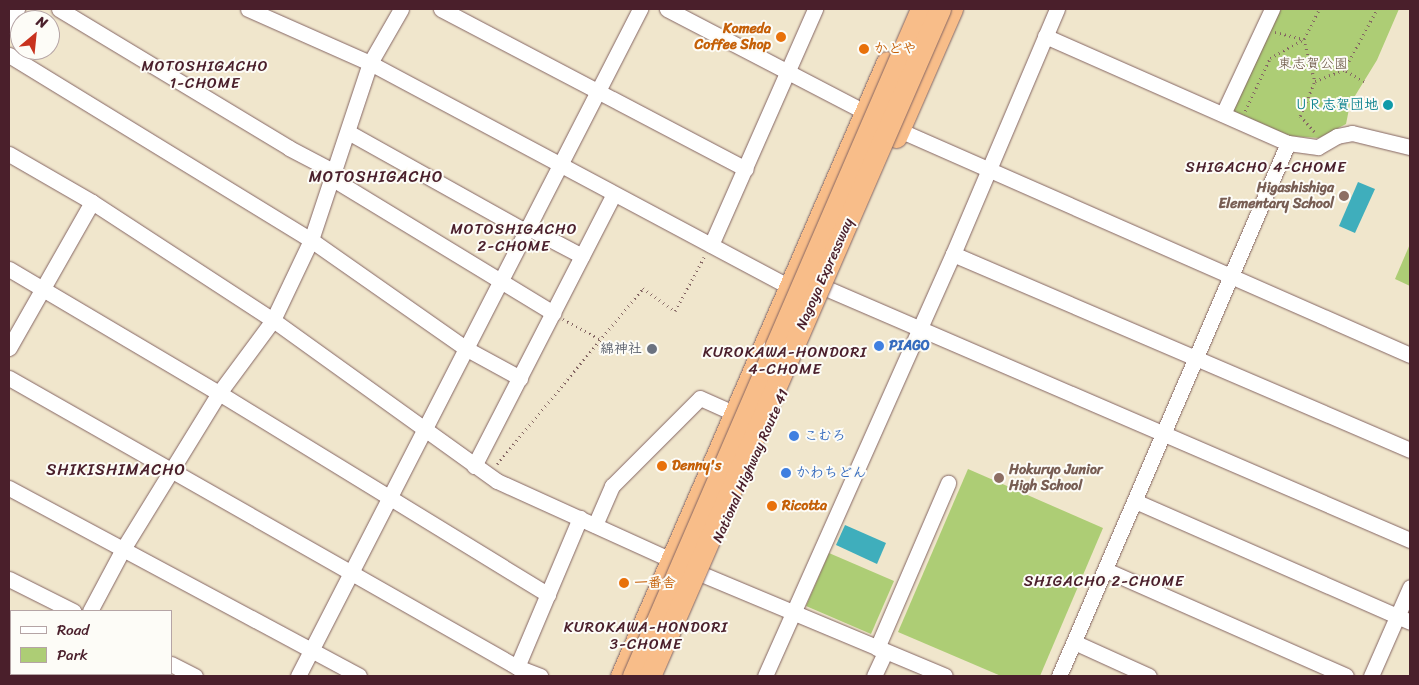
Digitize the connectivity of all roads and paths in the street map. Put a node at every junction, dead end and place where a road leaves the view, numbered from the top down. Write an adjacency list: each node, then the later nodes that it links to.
1 (17, 9): 17 (street)
2 (59, 9): 40 (street)
3 (248, 9): 22 (street)
4 (401, 9): 22 (street)
5 (441, 9): 27 (street)
6 (640, 9): 27 (street)
7 (667, 9): 24 (street)
8 (815, 9): 24 (street)
9 (910, 9): 28 (highway)
10 (921, 9): 103 (highway, Nagoya Expressway, bridge)
11 (940, 9): 104 (highway, Nagoya Expressway, bridge)
12 (952, 9): 31 (highway, National Highway Route 41)
13 (1057, 9): 19 (street)
14 (1272, 9): 18 (street)
15 (1319, 9): 20 (path)
16 (1377, 9): 23 (path)
17 (9, 26)
18 (1262, 29): 20 (path); 29 (street)
19 (1045, 36): 29 (street); 39 (street)
20 (1304, 39): 25 (path); 30 (path)
21 (9, 55): 44 (street)
22 (370, 63): 32 (street); 37 (street)
23 (1344, 70): 25 (path); 26 (path)
24 (787, 72): 28 (street); 38 (street)
25 (1315, 80): 33 (path)
26 (1364, 82)
27 (598, 92): 37 (street); 38 (street)
28 (865, 111): 31 (street); 51 (highway)
29 (1223, 114): 30 (street)
30 (1240, 122): 34 (street)
31 (899, 130): 39 (street); 53 (highway, National Highway Route 41)
32 (348, 132): 40 (street); 43 (street)
33 (1319, 138)
34 (1288, 143): 35 (street); 49 (street)
35 (1410, 147)
36 (9, 154): 42 (street)
37 (560, 164): 41 (street); 43 (street)
38 (746, 169): 45 (street)
39 (987, 170): 46 (street); 49 (street)
40 (334, 176): 44 (street); 50 (street)
41 (614, 194): 45 (street); 47 (street)
42 (92, 202): 52 (street); 55 (street)
43 (526, 229): 47 (street); 50 (street)
44 (311, 240): 55 (street); 59 (street)
45 (711, 245): 51 (street); 57 (path)
46 (953, 254): 56 (street); 61 (street)
47 (582, 256): 54 (street)
48 (9, 269): 52 (street)
49 (1230, 276): 60 (street); 61 (street)
50 (498, 283): 54 (street); 59 (street)
51 (789, 287): 65 (highway)
52 (42, 288): 58 (street); 64 (street)
53 (828, 289): 56 (street); 83 (highway, National Highway Route 41)
54 (553, 313): 57 (path); 63 (street)
55 (273, 320): 64 (street); 66 (street)
56 (920, 329): 67 (street); 89 (street)
57 (600, 340): 71 (path)
58 (9, 348)
59 (465, 348): 63 (street); 66 (street)
60 (1410, 355)
61 (1197, 359): 67 (street); 68 (street)
62 (9, 378): 70 (street)
63 (520, 378): 69 (street)
64 (219, 393): 70 (street); 74 (street)
65 (734, 413): 77 (street); 80 (highway)
66 (426, 427): 69 (street); 74 (street)
67 (1163, 434): 75 (street); 78 (street)
68 (1410, 450)
69 (474, 466): 71 (street)
70 (173, 471): 79 (street); 82 (street)
71 (488, 475): 76 (street)
72 (948, 483): 93 (street)
73 (9, 488): 79 (street)
74 (389, 499): 82 (street); 86 (street)
75 (1135, 500): 81 (street); 90 (street)
76 (580, 518): 77 (street); 86 (street)
77 (595, 526): 80 (street)
78 (1410, 540)
79 (123, 549): 88 (street); 92 (street)
80 (671, 560): 83 (street); 102 (highway)
81 (1106, 570): 91 (street); 111 (street)
82 (350, 572): 92 (street); 95 (street)
83 (704, 575): 89 (street); 105 (highway, National Highway Route 41)
84 (9, 579): 87 (street)
85 (1410, 587): 90 (street)
86 (548, 595): 95 (street)
87 (71, 610)
88 (91, 610)
89 (795, 612): 93 (street); 106 (street)
90 (1404, 619): 112 (street)
91 (1074, 642): 109 (street); 110 (street)
92 (311, 650): 99 (street); 100 (street)
93 (881, 650): 107 (street); 108 (street)
94 (172, 664): 98 (street)
95 (517, 667): 101 (street)
96 (172, 670): 97 (street)
97 (184, 676)
98 (195, 676)
99 (298, 676)
100 (359, 676)
101 (540, 676)
102 (621, 676)
103 (632, 676)
104 (650, 676)
105 (661, 676)
106 (765, 676)
107 (874, 676)
108 (945, 676)
109 (1059, 676)
110 (1149, 676)
111 (1346, 676)
112 (1371, 676)

